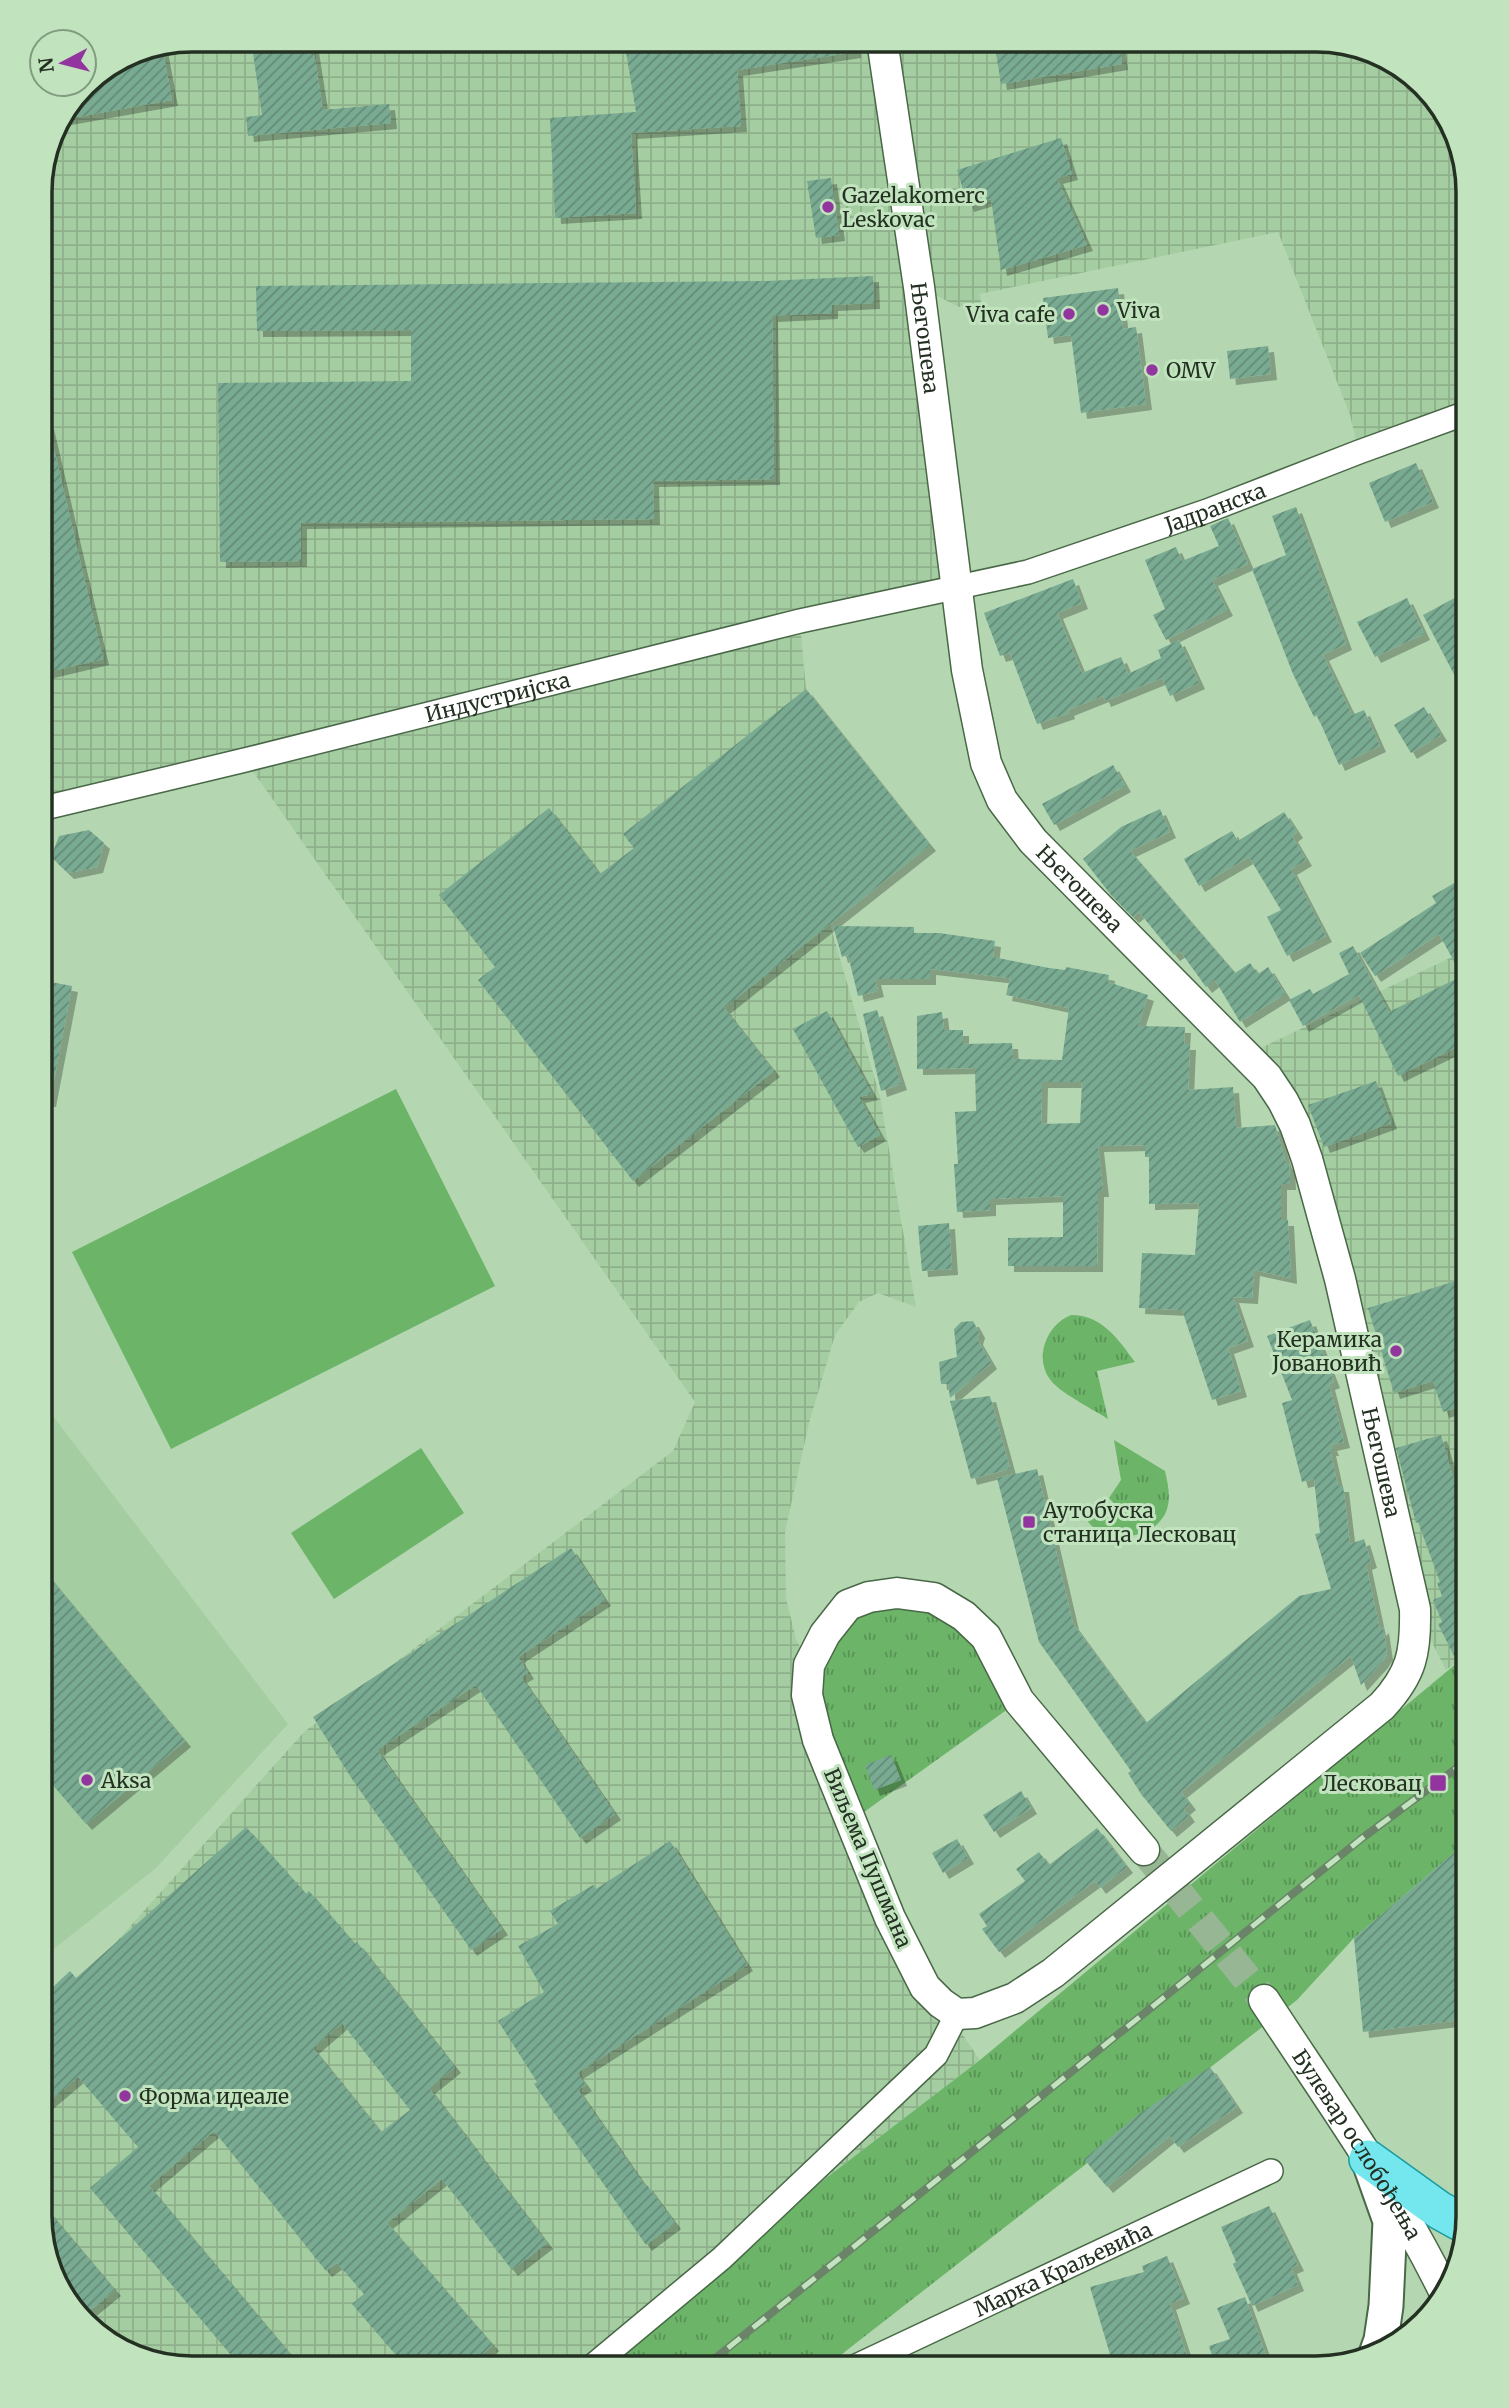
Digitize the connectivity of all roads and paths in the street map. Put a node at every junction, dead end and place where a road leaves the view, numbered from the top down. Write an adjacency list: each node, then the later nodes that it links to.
1 (884, 53): 3 (street, Његошева)
2 (1456, 417): 3 (street, Јадранска)
3 (956, 589): 4 (street, Индустријска); 7 (street, Његошева)
4 (53, 806)
5 (1144, 1850): 7 (street, Виљема Пушмана)
6 (1264, 2000): 8 (street, Булевар ослобођења)
7 (957, 2014): 13 (street)
8 (1368, 2159): 10 (main road); 11 (street, Булевар ослобођења); 12 (main road)
9 (1271, 2171): 14 (street, Марка Краљевића)
10 (1456, 2219)
11 (1439, 2282)
12 (1381, 2339)
13 (605, 2355)
14 (878, 2356)

